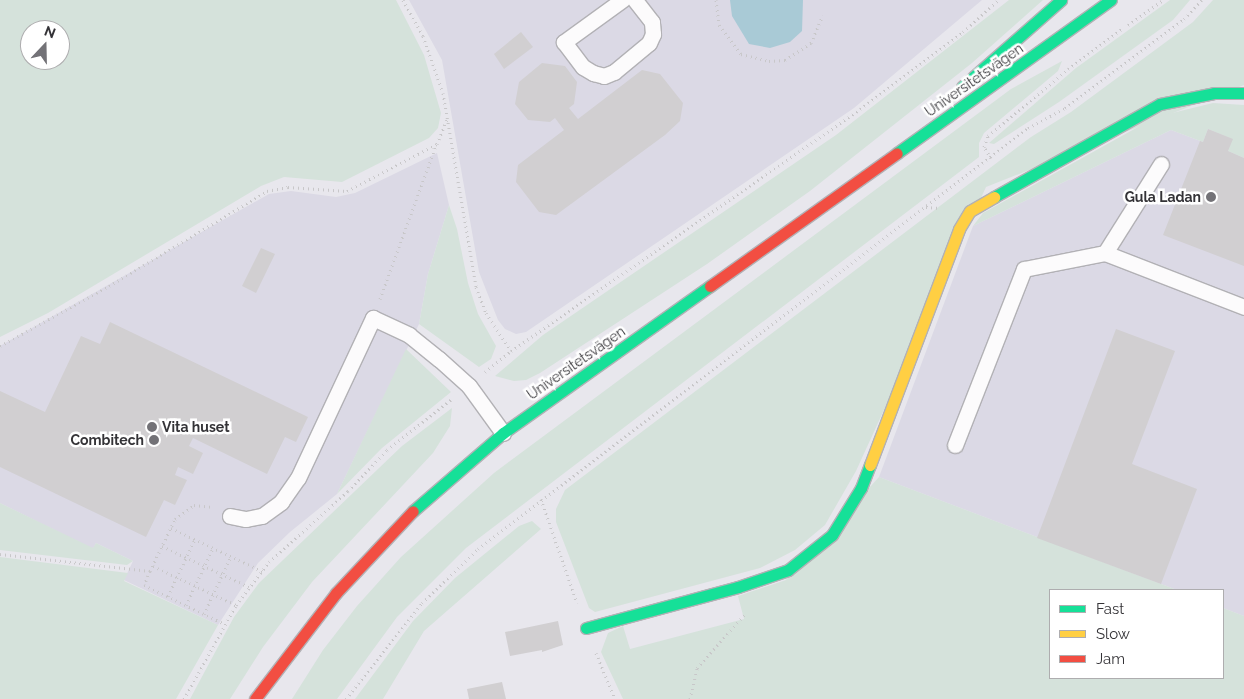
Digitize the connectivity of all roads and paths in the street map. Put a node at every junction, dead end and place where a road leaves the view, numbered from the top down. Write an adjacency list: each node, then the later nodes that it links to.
1 (403, 0): 12 (path)
2 (622, 0): 3 (lane)
3 (635, 0)
4 (716, 0): 10 (path)
5 (998, 0): 21 (path)
6 (1061, 0): 16 (main road, Universitetsvägen)
7 (1110, 0): 16 (main road, Universitetsvägen)
8 (1163, 0): 14 (path)
9 (1202, 0): 14 (path)
10 (823, 15)
11 (1244, 93): 50 (main road)
12 (447, 119): 13 (path); 21 (path)
13 (437, 144): 19 (path); 20 (path)
14 (990, 158): 25 (path)
15 (1161, 164): 17 (lane)
16 (854, 183): 23 (main road, Universitetsvägen)
17 (1105, 252): 18 (lane); 24 (lane)
18 (1244, 307)
19 (373, 318): 22 (lane); 26 (lane)
20 (0, 346)
21 (511, 351): 22 (path)
22 (469, 386): 23 (lane); 37 (path)
23 (503, 433): 42 (main road, Universitetsvägen)
24 (955, 445)
25 (541, 499): 50 (path); 54 (path)
26 (230, 516): 27 (path)
27 (171, 528): 28 (path); 29 (path)
28 (194, 539): 30 (path); 33 (path)
29 (162, 546): 33 (path); 34 (path)
30 (213, 548): 32 (path); 35 (path)
31 (0, 554): 36 (path)
32 (231, 556): 37 (path); 38 (path)
33 (186, 557): 35 (path); 39 (path)
34 (153, 566): 36 (path); 39 (path)
35 (204, 566): 38 (path); 40 (path)
36 (150, 571): 44 (path)
37 (262, 571): 41 (path)
38 (223, 574): 41 (path); 43 (path)
39 (176, 577): 40 (path); 44 (path)
40 (195, 586): 43 (path); 45 (path)
41 (249, 587): 46 (path)
42 (336, 593): 51 (main road, Universitetsvägen); 53 (main road, Universitetsvägen)
43 (213, 595): 46 (path); 48 (path)
44 (168, 596): 45 (path)
45 (186, 605): 48 (path)
46 (236, 606): 49 (path)
47 (747, 612): 56 (path)
48 (204, 614): 49 (path)
49 (225, 624): 52 (path)
50 (586, 628): 55 (path)
51 (297, 666)
52 (184, 699)
53 (255, 699)
54 (346, 699)
55 (615, 699)
56 (690, 699)

